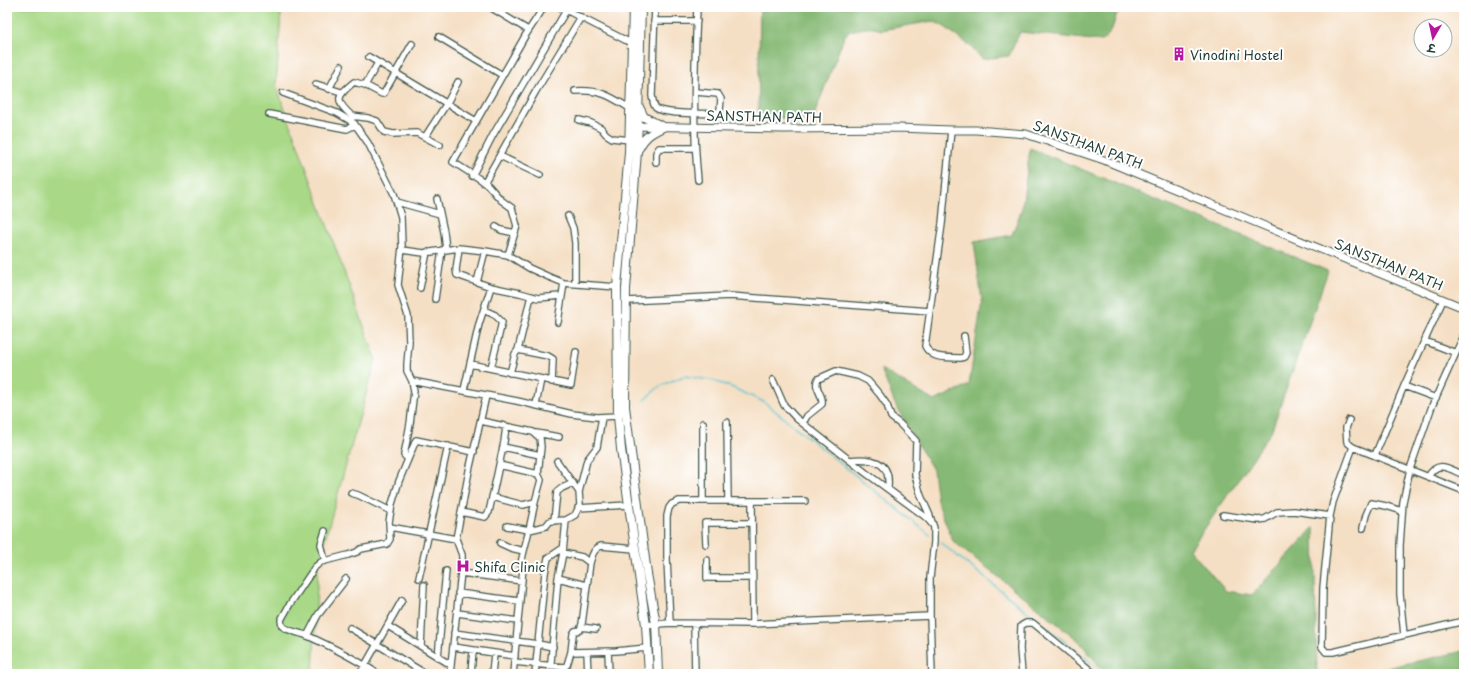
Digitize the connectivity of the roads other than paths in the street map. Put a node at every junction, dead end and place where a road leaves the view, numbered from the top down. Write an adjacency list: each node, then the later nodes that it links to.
1 (490, 7): 12 (street)
2 (544, 7): 12 (street)
3 (560, 7): 8 (street)
4 (633, 7): 15 (main road)
5 (641, 7): 30 (main road)
6 (654, 7): 10 (street)
7 (697, 7): 11 (street)
8 (569, 9): 9 (street); 48 (street)
9 (581, 17): 15 (street); 45 (street)
10 (654, 21): 11 (street); 31 (street)
11 (697, 21): 27 (street)
12 (528, 30): 20 (street)
13 (439, 38): 20 (street)
14 (412, 44): 19 (street)
15 (633, 44): 30 (main road)
16 (369, 57): 17 (street)
17 (378, 63): 19 (street); 23 (street)
18 (341, 66): 24 (street)
19 (396, 74): 23 (street); 29 (street)
20 (502, 75): 35 (street)
21 (458, 82): 29 (street)
22 (316, 84): 24 (street)
23 (365, 85): 26 (street)
24 (329, 89): 26 (street)
25 (575, 91): 30 (street)
26 (342, 92): 34 (street)
27 (696, 92): 31 (street); 31 (street)
28 (283, 93): 34 (street)
29 (447, 103): 35 (street); 40 (street)
30 (635, 108): 36 (main road); 37 (main road)
31 (695, 113): 38 (street)
32 (269, 114): 34 (street)
33 (579, 120): 41 (street)
34 (352, 121): 40 (street); 52 (street)
35 (476, 121): 48 (street)
36 (634, 126): 37 (street, SANSTHAN PATH); 41 (main road); 44 (main road)
37 (663, 127): 38 (street, SANSTHAN PATH); 44 (main road)
38 (695, 127): 39 (street, SANSTHAN PATH); 43 (street)
39 (951, 130): 72 (street, SANSTHAN PATH); 76 (street)
40 (425, 137): 42 (street)
41 (630, 140): 67 (main road)
42 (440, 145)
43 (695, 148): 46 (street); 49 (street)
44 (637, 152): 73 (main road)
45 (500, 156): 47 (street); 50 (street)
46 (656, 162)
47 (540, 175)
48 (472, 176): 50 (street)
49 (698, 180)
50 (484, 183): 56 (street)
51 (437, 199): 53 (street)
52 (397, 202): 53 (street); 59 (street)
53 (440, 214): 58 (street)
54 (568, 216): 65 (street)
55 (496, 227): 56 (street)
56 (514, 233): 62 (street)
57 (459, 248): 58 (street); 60 (street); 63 (street)
58 (444, 249): 61 (street); 71 (street)
59 (402, 250): 61 (street); 89 (street)
60 (486, 251): 62 (street); 63 (street)
61 (427, 252): 68 (street)
62 (508, 255): 64 (street)
63 (477, 282): 66 (street)
64 (564, 283): 65 (street); 70 (street)
65 (575, 284): 67 (street)
66 (491, 286): 69 (street); 75 (street)
67 (617, 287): 96 (main road)
68 (420, 288)
69 (530, 296): 70 (street); 81 (street)
70 (561, 296): 77 (street)
71 (435, 299)
72 (1443, 300): 74 (street, SANSTHAN PATH); 80 (street)
73 (627, 301): 76 (street); 174 (main road)
74 (1464, 308)
75 (484, 310): 84 (street); 85 (street)
76 (930, 311): 79 (street)
77 (558, 322)
78 (1464, 335): 83 (street)
79 (964, 336)
80 (1426, 341): 83 (street); 91 (street)
81 (518, 350): 86 (street); 90 (street)
82 (576, 352): 90 (street)
83 (1456, 353): 94 (street)
84 (470, 364): 85 (street); 92 (street)
85 (491, 368): 86 (street)
86 (510, 373): 87 (street)
87 (541, 379): 90 (street); 95 (street)
88 (773, 380): 102 (street)
89 (412, 381): 92 (street); 112 (street)
90 (552, 382)
91 (1404, 386): 94 (street); 111 (street)
92 (464, 390): 93 (street)
93 (486, 396): 95 (street); 99 (street)
94 (1436, 398): 116 (street)
95 (536, 405): 97 (street)
96 (618, 416): 97 (street); 131 (main road)
97 (602, 417): 123 (street)
98 (1349, 420): 108 (street)
99 (481, 421): 103 (street); 109 (street)
100 (727, 422): 126 (street)
101 (703, 423): 127 (street)
102 (803, 424): 113 (street); 143 (street)
103 (506, 427): 104 (street); 107 (street)
104 (533, 432): 105 (street); 110 (street)
105 (559, 437)
106 (448, 446): 109 (street); 112 (street); 147 (street)
107 (503, 447): 110 (street); 115 (street)
108 (1353, 447): 111 (street); 137 (street)
109 (474, 452): 135 (street)
110 (540, 455): 117 (street)
111 (1376, 455): 116 (street)
112 (408, 459): 133 (street)
113 (850, 460): 121 (street); 121 (street)
114 (557, 461): 120 (street)
115 (499, 465): 117 (street); 125 (street)
116 (1410, 469): 119 (street); 134 (street)
117 (538, 474): 130 (street)
118 (1464, 475): 119 (street)
119 (1428, 477): 122 (street)
120 (573, 483): 123 (street); 139 (street)
121 (888, 489): 143 (street)
122 (1464, 491)
123 (579, 492): 132 (street)
124 (351, 493): 133 (street)
125 (492, 497): 130 (street); 135 (street)
126 (728, 500): 127 (street); 128 (street)
127 (703, 501): 173 (street)
128 (752, 501): 129 (street); 140 (street)
129 (805, 501)
130 (536, 502): 145 (street)
131 (628, 505): 132 (street); 151 (main road)
132 (578, 508): 138 (street)
133 (391, 511): 142 (street)
134 (1402, 511): 144 (street); 183 (street)
135 (461, 512): 148 (street)
136 (1223, 515): 137 (street)
137 (1330, 516): 183 (street)
138 (566, 520): 139 (street); 153 (street)
139 (554, 521): 145 (street)
140 (752, 523): 150 (street); 161 (street)
141 (507, 526): 145 (street)
142 (390, 527): 147 (street); 155 (street)
143 (934, 528): 170 (street)
144 (1363, 528)
145 (529, 530): 152 (street)
146 (325, 531): 155 (street)
147 (428, 533): 148 (street); 159 (street)
148 (456, 539): 158 (street)
149 (500, 543): 152 (street)
150 (706, 544)
151 (635, 548): 156 (street); 177 (main road)
152 (524, 551): 163 (street)
153 (563, 551): 156 (street); 160 (street); 187 (street)
154 (707, 560): 161 (street)
155 (324, 561): 184 (street)
156 (590, 563): 165 (street)
157 (446, 571): 197 (street)
158 (461, 572): 163 (street); 166 (street)
159 (419, 578)
160 (558, 578): 165 (street); 190 (street)
161 (752, 578): 176 (street)
162 (346, 579): 184 (street)
163 (522, 580): 168 (street)
164 (424, 585): 188 (street)
165 (586, 585): 179 (street)
166 (458, 593): 168 (street); 169 (street)
167 (402, 600): 178 (street)
168 (519, 601): 171 (street)
169 (457, 613): 171 (street); 182 (street)
170 (930, 616): 176 (street); 217 (street)
171 (518, 621): 185 (street)
172 (1464, 621): 183 (street)
173 (670, 623): 174 (street); 175 (street)
174 (656, 624): 177 (street); 215 (main road)
175 (694, 624): 176 (street); 216 (street)
176 (752, 624)
177 (646, 625): 191 (main road)
178 (388, 626): 186 (street); 188 (street)
179 (581, 627): 181 (street); 194 (street)
180 (350, 628): 186 (street)
181 (596, 629)
182 (454, 633): 185 (street); 189 (street)
183 (1404, 635)
184 (307, 636): 201 (street)
185 (516, 641): 187 (street); 198 (street)
186 (377, 644): 201 (street); 205 (street)
187 (538, 644): 190 (street); 200 (street)
188 (421, 646): 197 (street)
189 (453, 647): 192 (street); 199 (street)
190 (552, 647): 202 (street)
191 (647, 648): 193 (street); 214 (main road)
192 (473, 650): 196 (street); 207 (street)
193 (608, 651): 195 (street); 213 (street)
194 (571, 652): 195 (street); 202 (street)
195 (587, 652): 212 (street)
196 (494, 654): 198 (street); 208 (street)
197 (438, 656): 199 (street)
198 (515, 659): 200 (street); 209 (street)
199 (451, 664): 206 (street)
200 (536, 664): 202 (street); 210 (street)
201 (364, 665): 203 (street); 204 (street)
202 (551, 666): 211 (street)
203 (360, 674)
204 (378, 674)
205 (426, 674)
206 (450, 674)
207 (471, 674)
208 (492, 674)
209 (513, 674)
210 (535, 674)
211 (550, 674)
212 (588, 674)
213 (610, 674)
214 (649, 674)
215 (658, 674)
216 (695, 674)
217 (932, 674)
218 (1022, 674): 219 (street)
219 (1095, 674)

